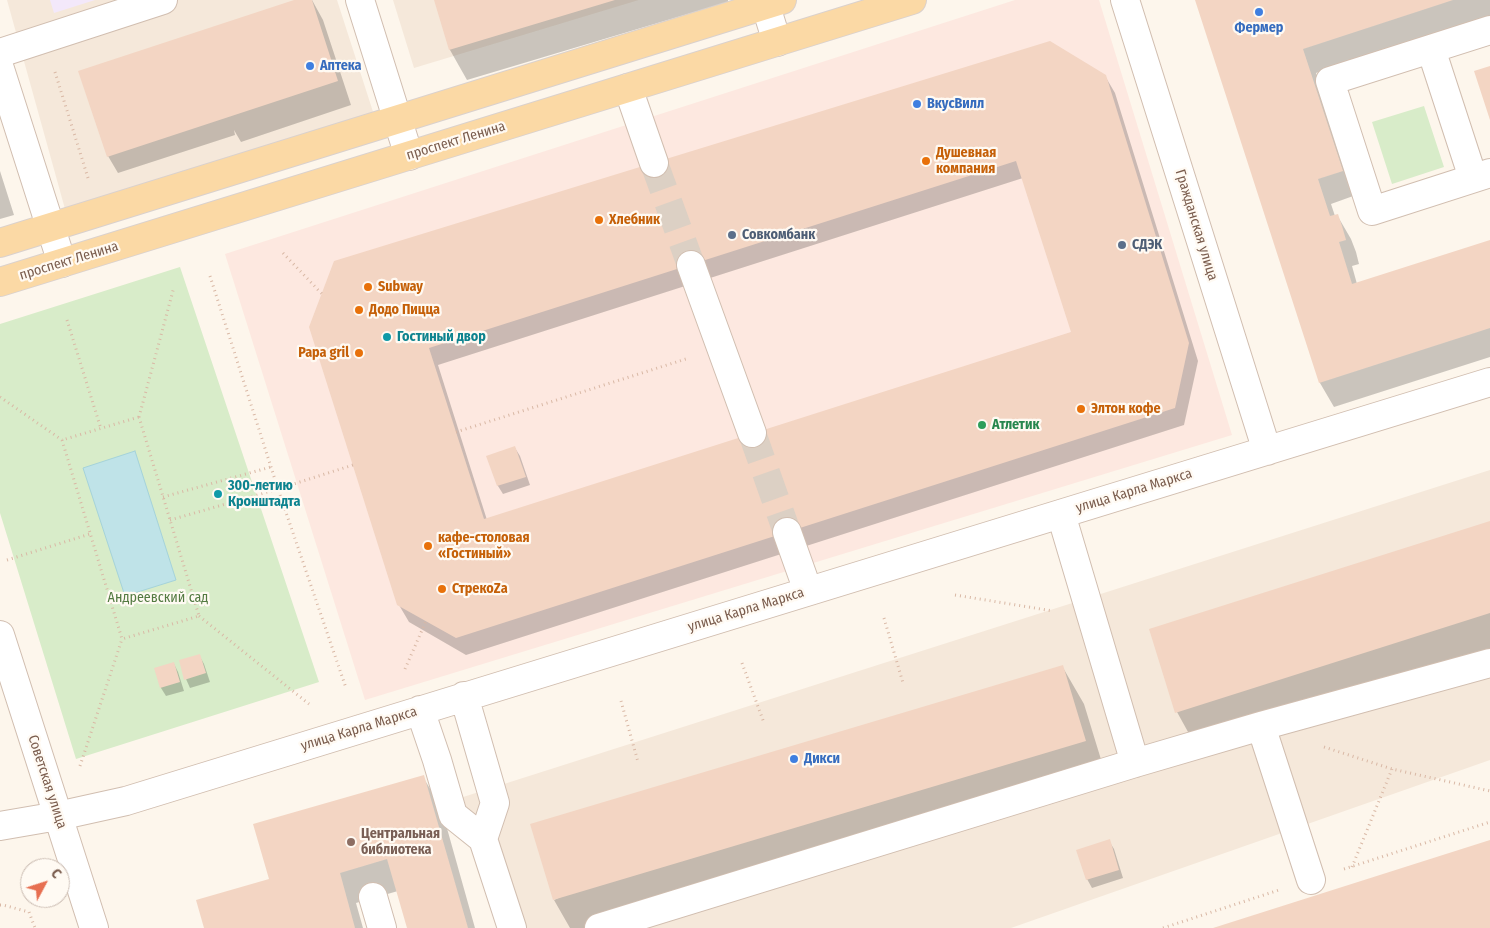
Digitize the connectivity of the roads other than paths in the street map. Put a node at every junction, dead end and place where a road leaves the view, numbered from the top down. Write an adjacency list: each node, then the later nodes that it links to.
1 (163, 0): 9 (street)
2 (360, 0): 12 (street)
3 (912, 0): 7 (main road, проспект Ленина)
4 (1125, 0): 23 (street, Гражданская улица)
5 (770, 2): 7 (street); 12 (main road)
6 (1490, 30): 8 (street)
7 (777, 42): 11 (main road, проспект Ленина)
8 (1431, 49): 15 (street); 15 (street)
9 (0, 53)
10 (0, 70): 16 (street)
11 (628, 88): 13 (main road, проспект Ленина); 14 (street)
12 (397, 120): 13 (street); 16 (main road)
13 (409, 156): 18 (main road, проспект Ленина)
14 (654, 163)
15 (1482, 176)
16 (51, 227): 17 (main road); 18 (street)
17 (0, 243)
18 (62, 263): 20 (main road, проспект Ленина)
19 (691, 265): 22 (street)
20 (0, 282)
21 (1490, 382): 23 (street, улица Карла Маркса)
22 (752, 433)
23 (1267, 451): 24 (street, улица Карла Маркса)
24 (1061, 514): 26 (street, улица Карла Маркса); 32 (street)
25 (787, 532): 26 (street)
26 (808, 591): 29 (street, улица Карла Маркса)
27 (0, 635): 33 (street, Советская улица)
28 (1490, 664): 31 (street)
29 (464, 696): 30 (street, улица Карла Маркса); 35 (street)
30 (420, 710): 33 (street, улица Карла Маркса); 35 (street)
31 (1261, 726): 32 (street); 36 (street)
32 (1135, 763): 41 (street)
33 (58, 816): 34 (street, улица Карла Маркса); 38 (street, Советская улица)
34 (0, 826)
35 (483, 839): 40 (street)
36 (1311, 880)
37 (373, 897): 39 (street)
38 (94, 928)
39 (382, 928)
40 (512, 928)
41 (599, 928)

